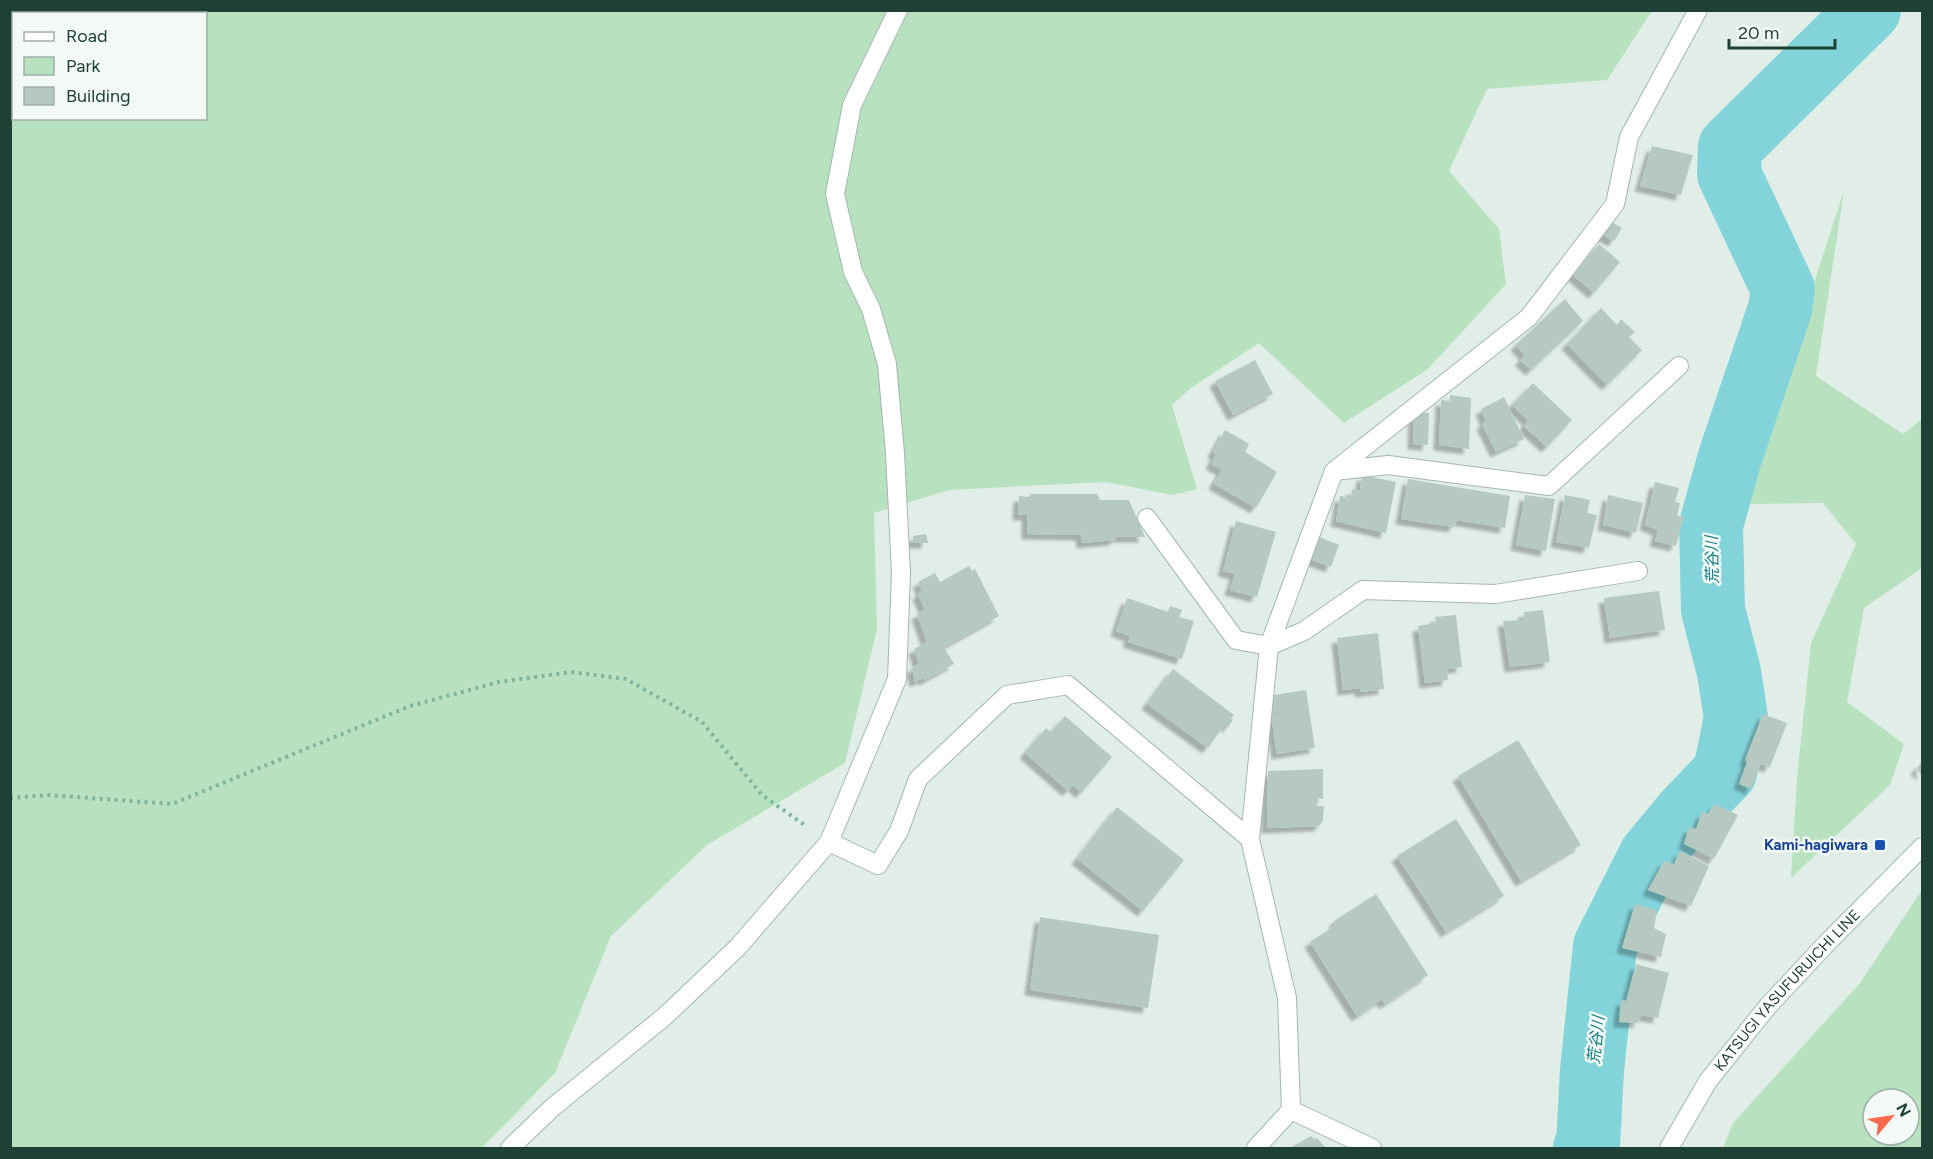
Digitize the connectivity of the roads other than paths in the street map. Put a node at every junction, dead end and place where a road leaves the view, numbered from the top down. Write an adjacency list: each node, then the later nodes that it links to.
1 (898, 10): 9 (street)
2 (1698, 10): 4 (street)
3 (1679, 366): 4 (street)
4 (1334, 471): 7 (street)
5 (1147, 518): 7 (street)
6 (1638, 571): 7 (street)
7 (1269, 646): 8 (street)
8 (1250, 839): 9 (street); 11 (street)
9 (829, 842): 12 (street)
10 (1923, 847): 15 (street, KATSUGI YASUFURUICHI LINE)
11 (1291, 1110): 13 (street); 14 (street)
12 (510, 1149)
13 (1256, 1149)
14 (1372, 1149)
15 (1669, 1149)

